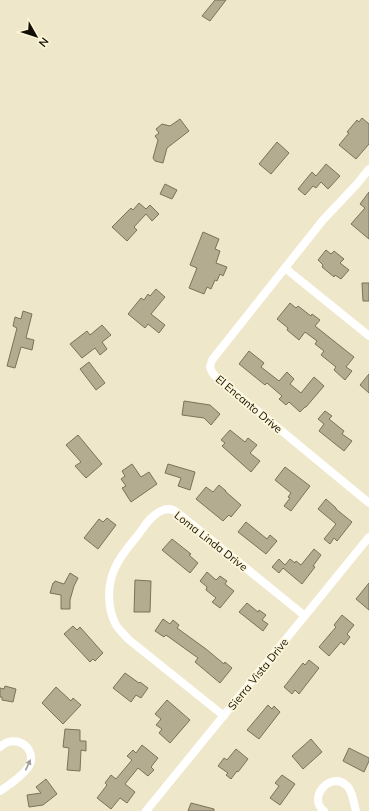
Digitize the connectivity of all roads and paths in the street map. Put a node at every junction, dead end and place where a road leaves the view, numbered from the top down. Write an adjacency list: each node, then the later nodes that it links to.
1 (369, 169): 2 (street, El Encanto Drive)
2 (285, 268): 3 (street); 4 (street, El Encanto Drive)
3 (369, 336)
4 (369, 503)
5 (369, 537): 6 (street, Sierra Vista Drive)
6 (305, 616): 7 (street, Sierra Vista Drive); 7 (street, Loma Linda Drive)
7 (224, 716): 10 (street, Sierra Vista Drive)
8 (0, 747): 9 (street, one-way to 8)
9 (0, 791)
10 (146, 811)
11 (324, 811): 12 (street)
12 (356, 811)

